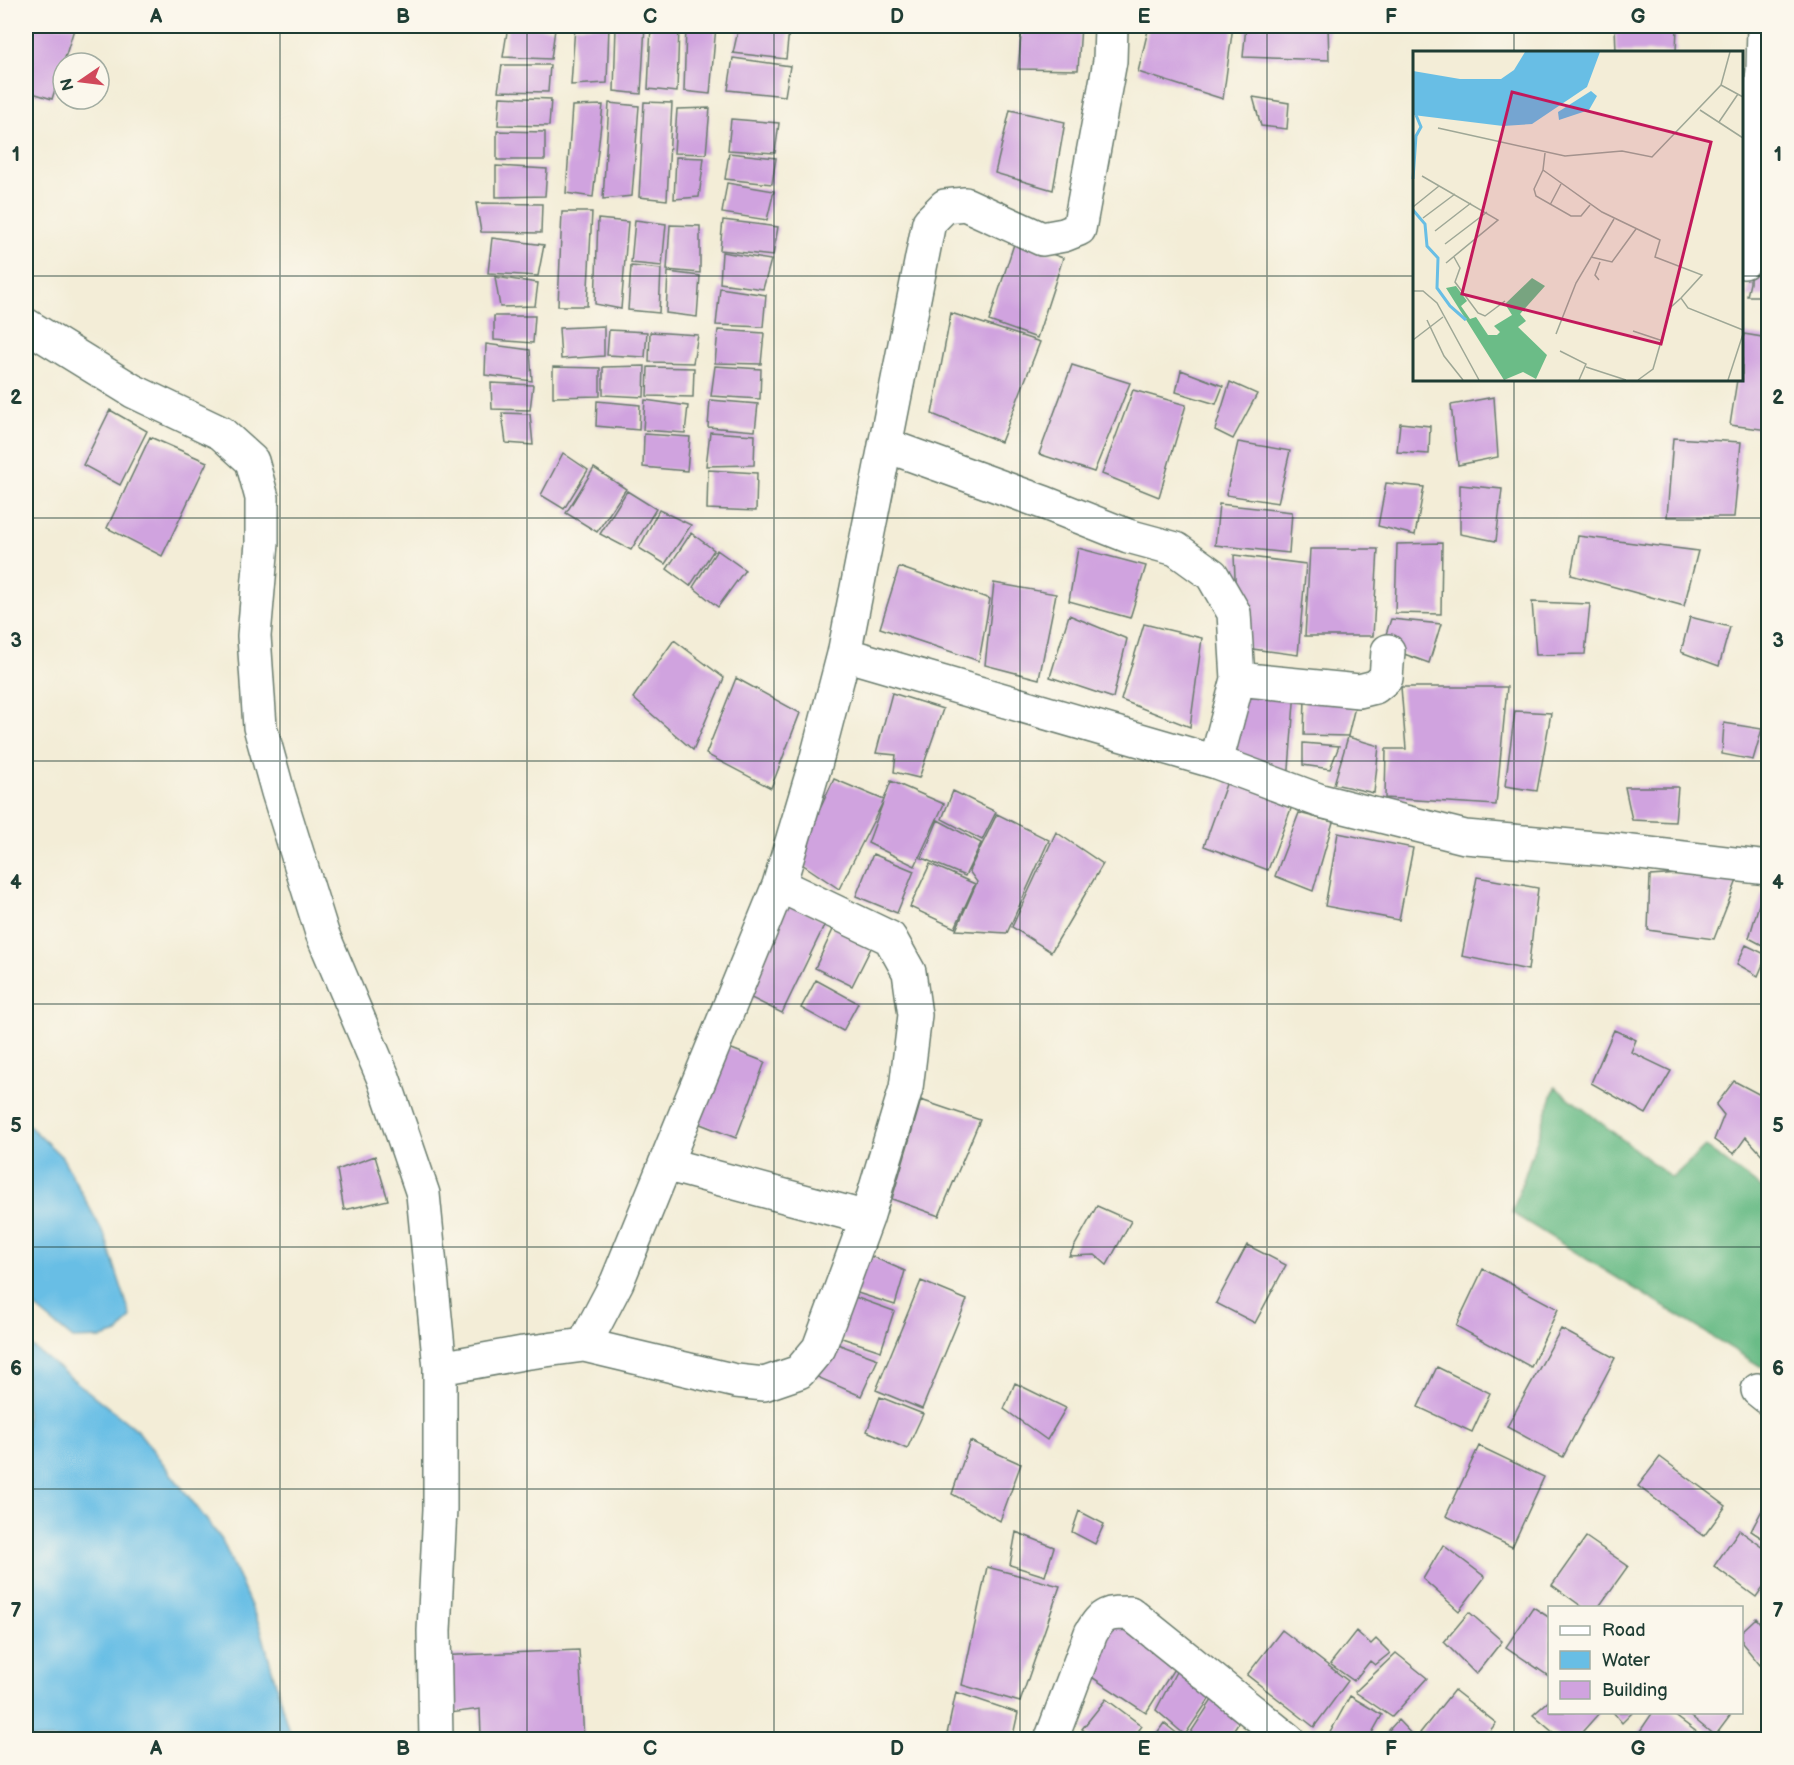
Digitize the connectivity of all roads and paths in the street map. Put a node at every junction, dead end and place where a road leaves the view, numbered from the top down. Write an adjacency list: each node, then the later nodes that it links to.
1 (1111, 26): 5 (street)
2 (1764, 26): 3 (street)
3 (1744, 262)
4 (26, 325): 15 (street)
5 (885, 446): 7 (street); 8 (street)
6 (1388, 651): 8 (street)
7 (844, 654): 9 (street); 11 (street)
8 (1238, 679): 9 (street)
9 (1216, 762): 10 (street)
10 (1768, 868)
11 (779, 885): 12 (street); 13 (street)
12 (665, 1164): 13 (street); 14 (street)
13 (867, 1218): 14 (street)
14 (584, 1346): 15 (street)
15 (440, 1368): 17 (street)
16 (1058, 1736): 18 (street)
17 (436, 1740)
18 (1288, 1740)

